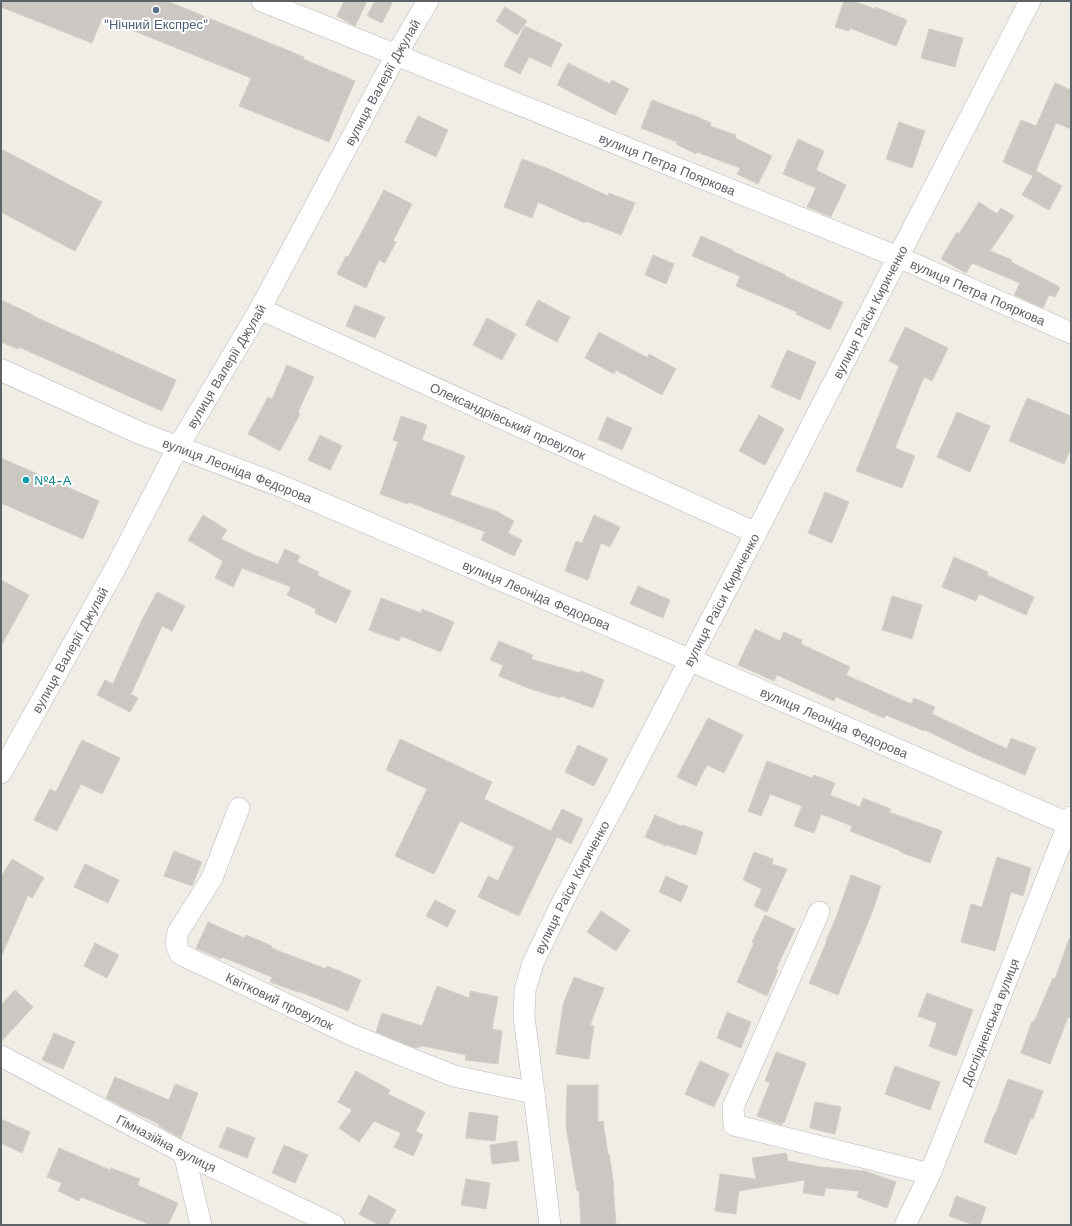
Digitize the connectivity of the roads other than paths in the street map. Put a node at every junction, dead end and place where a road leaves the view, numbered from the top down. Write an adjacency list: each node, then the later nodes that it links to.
1 (262, 1): 4 (street, вулиця Петра Пояркова)
2 (428, 1): 4 (street, вулиця Валерії Джулай)
3 (1028, 2): 5 (street, вулиця Раїси Кириченко)
4 (396, 55): 5 (street, вулиця Петра Пояркова); 6 (street, вулиця Валерії Джулай)
5 (898, 257): 7 (street, вулиця Петра Пояркова); 10 (street, вулиця Раїси Кириченко)
6 (260, 309): 9 (street, вулиця Валерії Джулай); 10 (street, Олександрівський провулок)
7 (1071, 333)
8 (1, 370): 9 (street, вулиця Леоніда Федорова)
9 (178, 447): 11 (street, вулиця Леоніда Федорова); 12 (street, вулиця Валерії Джулай)
10 (756, 533): 11 (street, вулиця Раїси Кириченко)
11 (690, 660): 14 (street, вулиця Леоніда Федорова); 17 (street, вулиця Раїси Кириченко)
12 (1, 773)
13 (240, 808): 17 (street, Квітковий провулок)
14 (1070, 822): 19 (street, Дослідненська вулиця)
15 (819, 912): 19 (street)
16 (1, 1056): 18 (street, Гімназійна вулиця)
17 (534, 1093): 22 (street, вулиця Раїси Кириченко)
18 (184, 1154): 20 (street); 21 (street, Гімназійна вулиця)
19 (930, 1174): 23 (street, Дослідненська вулиця)
20 (201, 1225)
21 (334, 1225)
22 (550, 1225)
23 (905, 1225)

